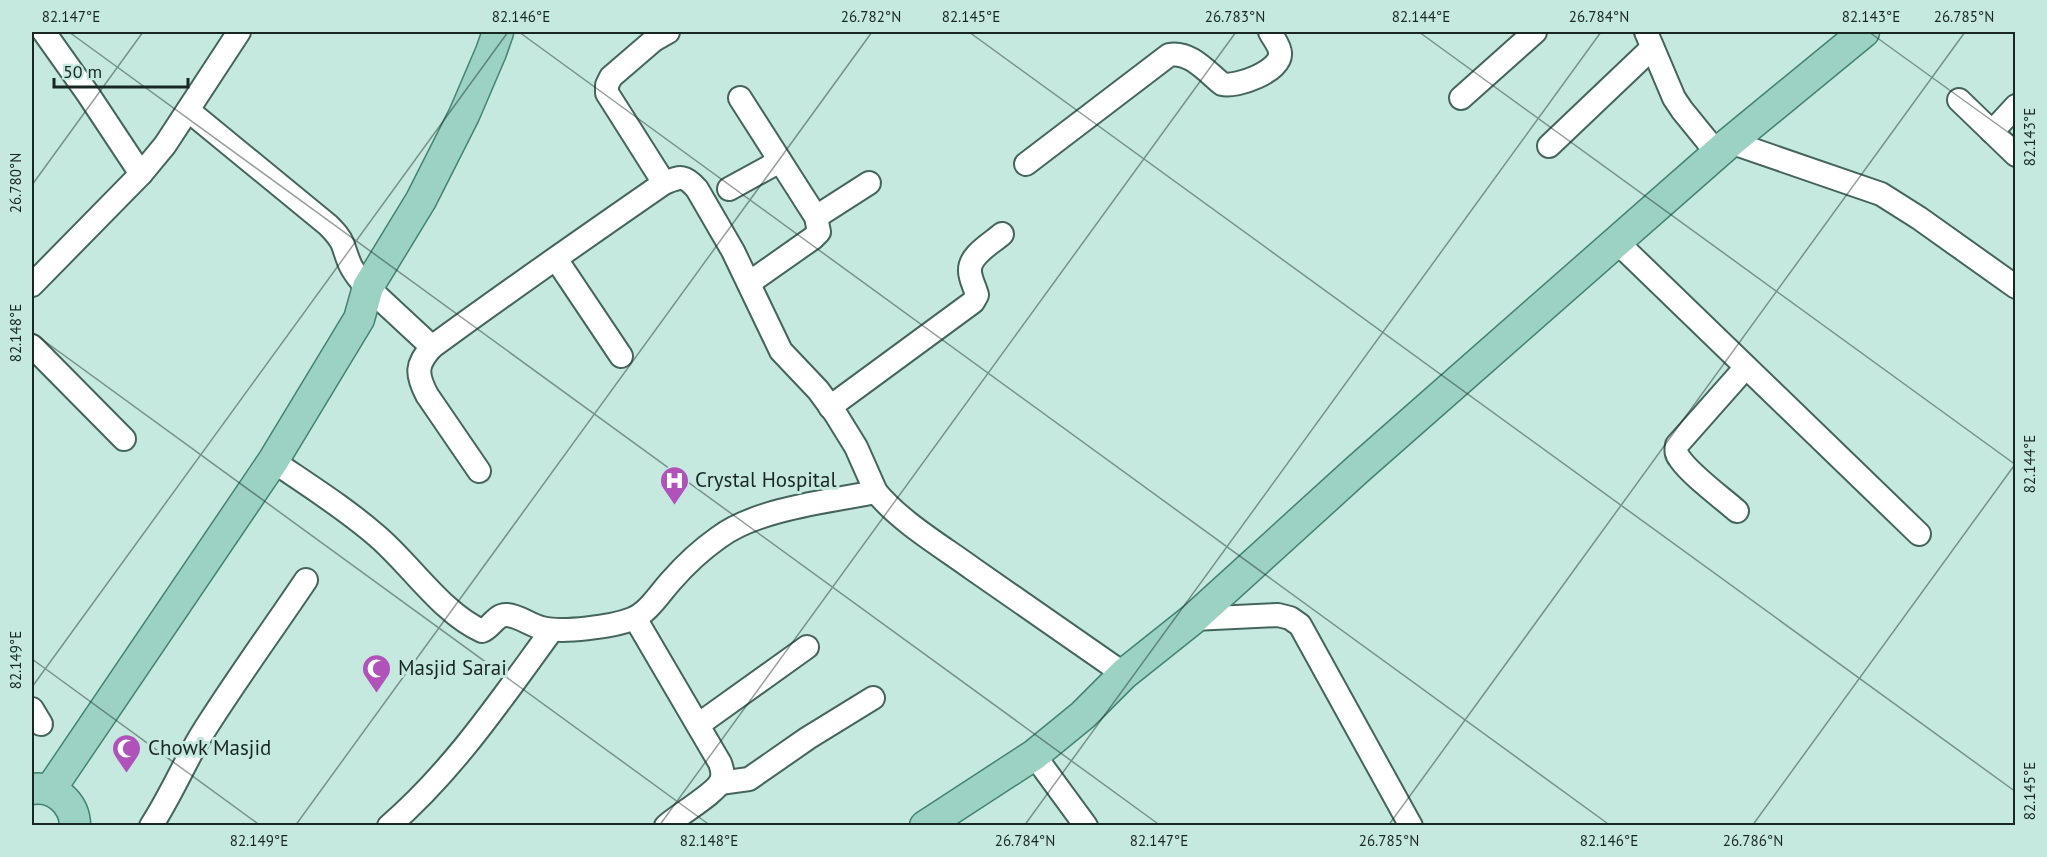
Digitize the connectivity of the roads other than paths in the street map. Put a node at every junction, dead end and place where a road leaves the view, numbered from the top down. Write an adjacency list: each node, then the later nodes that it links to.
1 (44, 32): 21 (street)
2 (239, 32): 14 (street)
3 (498, 32): 32 (main road)
4 (516, 32): 32 (main road)
5 (1270, 32): 20 (street)
6 (1535, 32): 11 (street)
7 (1864, 32): 17 (main road)
8 (653, 34): 22 (street)
9 (1649, 40): 16 (street); 17 (street)
10 (740, 98): 19 (street)
11 (1461, 98)
12 (1959, 99): 15 (street)
13 (2016, 106): 15 (street)
14 (189, 111): 21 (street); 32 (street)
15 (1992, 132): 18 (street)
16 (1548, 146)
17 (1724, 148): 27 (main road); 31 (street)
18 (2016, 155)
19 (780, 161): 24 (street); 25 (street)
20 (1026, 164)
21 (141, 174): 30 (street)
22 (664, 183): 28 (street); 29 (street)
23 (869, 183): 25 (street)
24 (729, 189)
25 (816, 217): 29 (street)
26 (1002, 234): 37 (street)
27 (1617, 242): 36 (street); 46 (main road)
28 (556, 259): 34 (street); 35 (street)
29 (749, 283): 37 (street)
30 (32, 285)
31 (2016, 287)
32 (375, 292): 34 (street); 39 (main road)
33 (32, 346): 38 (street)
34 (432, 347): 40 (street)
35 (621, 356)
36 (1746, 367): 42 (street); 43 (street)
37 (830, 406): 41 (street)
38 (124, 439)
39 (273, 461): 47 (street); 54 (main road)
40 (478, 471)
41 (876, 492): 45 (street); 49 (street)
42 (1737, 511)
43 (1919, 534)
44 (306, 580): 56 (street)
45 (635, 618): 47 (street); 51 (street)
46 (1193, 619): 49 (main road); 61 (street)
47 (552, 630): 57 (street)
48 (807, 647): 51 (street)
49 (1124, 674): 52 (main road)
50 (873, 698): 53 (street)
51 (698, 725): 53 (street)
52 (1034, 754): 59 (main road); 60 (street)
53 (720, 783): 58 (street)
54 (41, 790): 55 (main road)
55 (75, 825)
56 (151, 825)
57 (389, 825)
58 (666, 825)
59 (925, 825)
60 (1086, 825)
61 (1411, 825)

